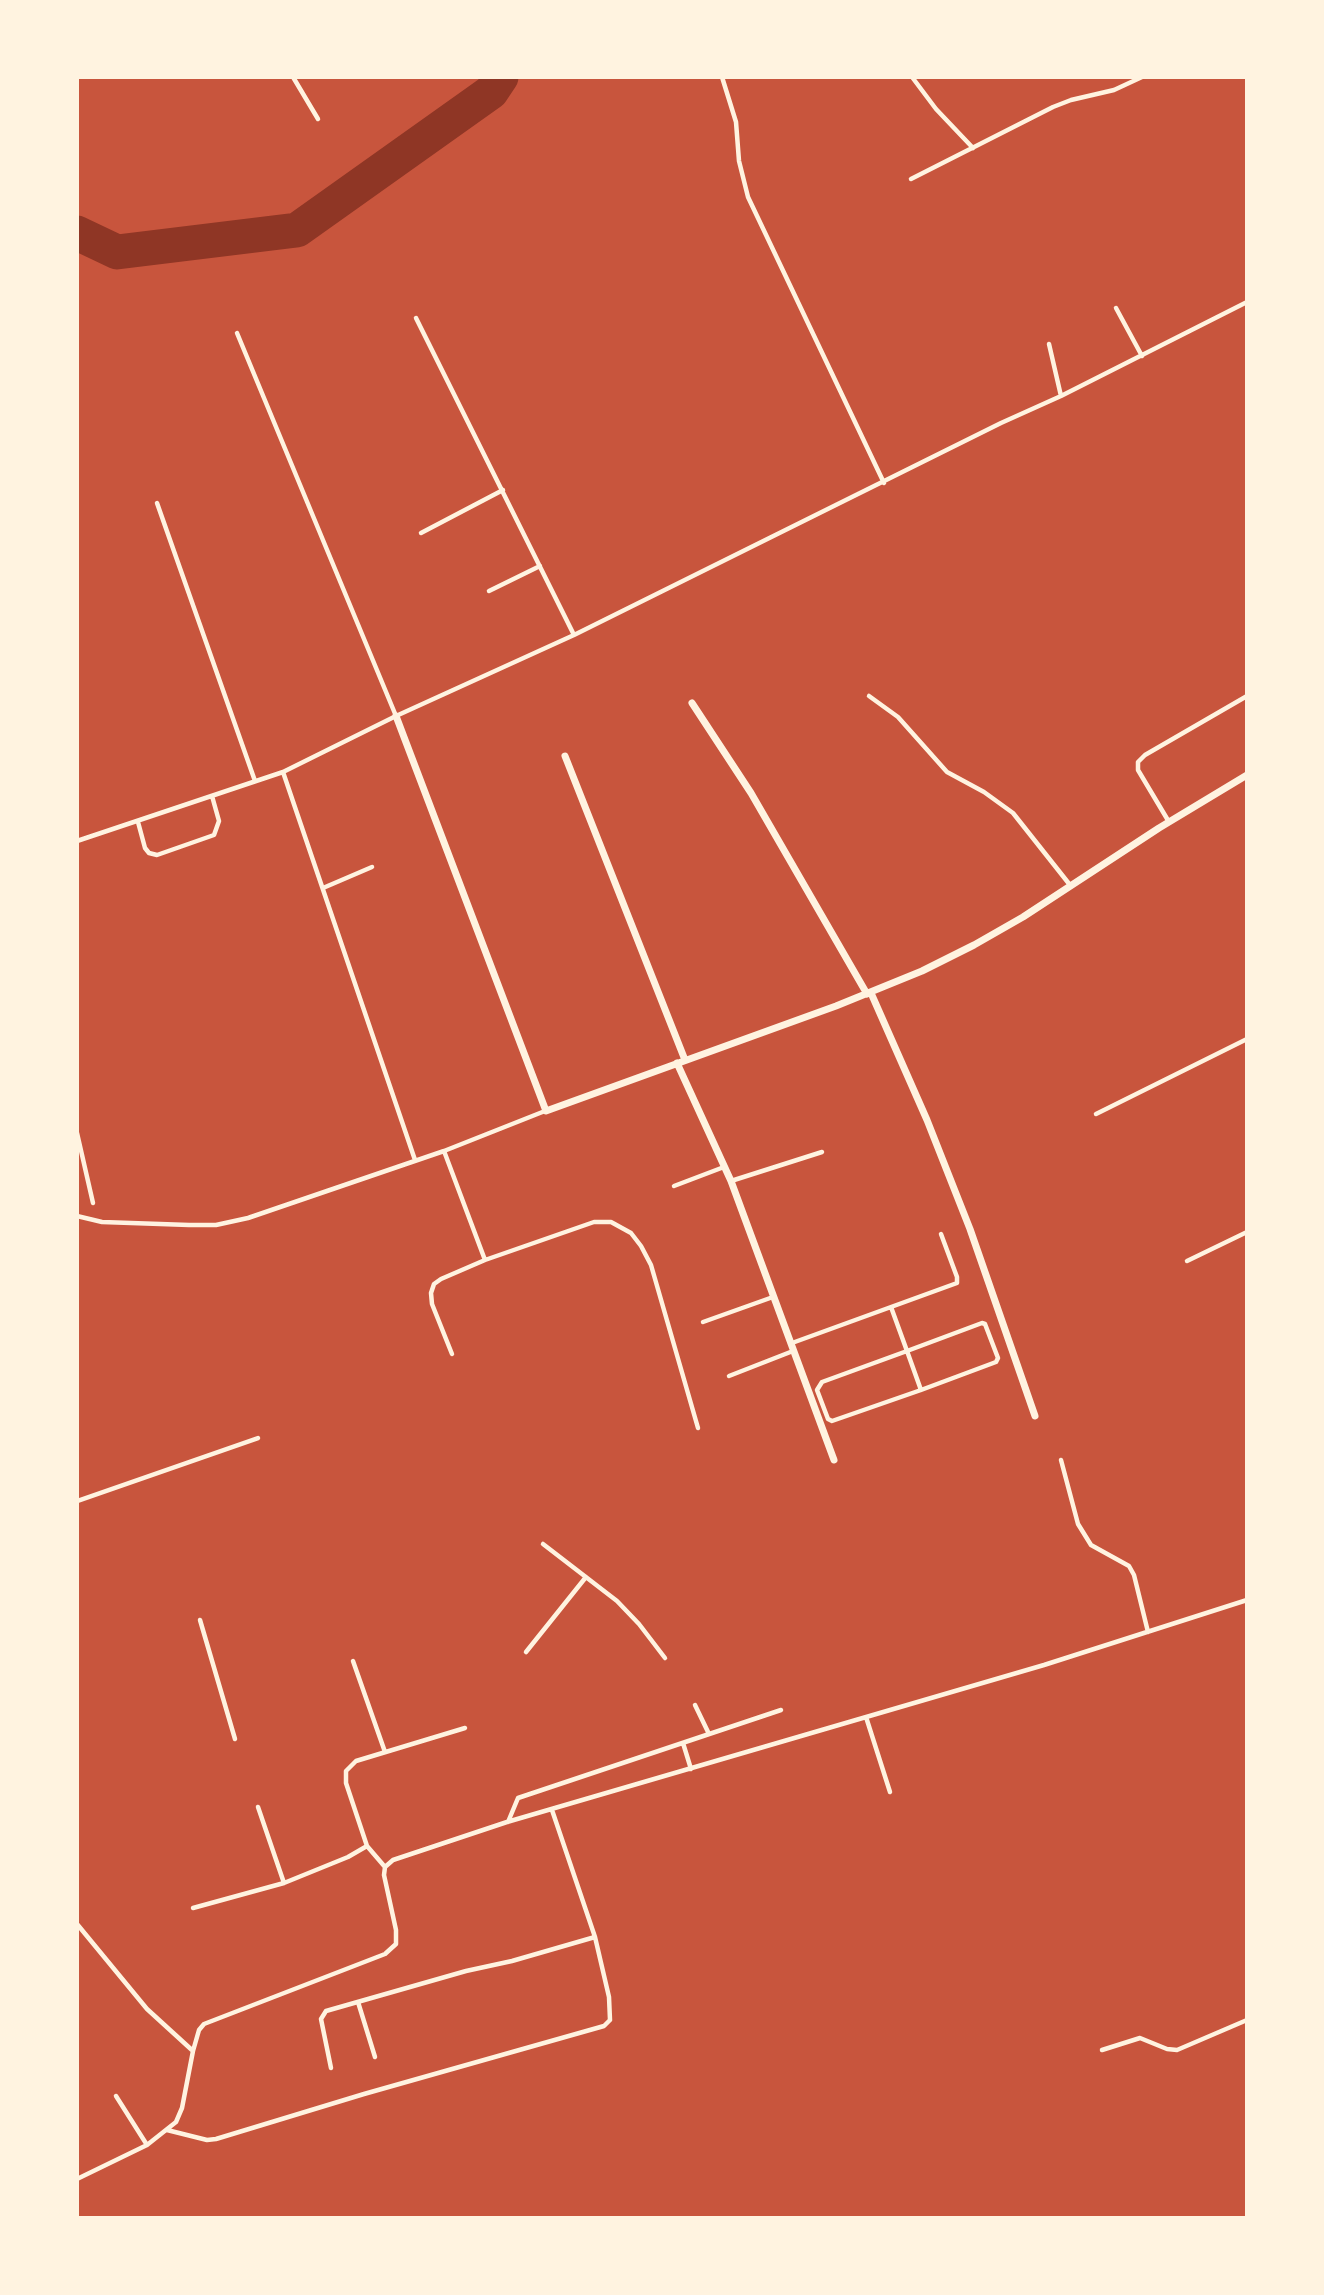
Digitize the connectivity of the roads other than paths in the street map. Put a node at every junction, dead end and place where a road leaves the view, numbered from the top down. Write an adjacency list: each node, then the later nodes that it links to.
1 (293, 77): 5 (lane)
2 (722, 77): 15 (lane)
3 (912, 77): 6 (lane)
4 (1142, 77): 6 (lane)
5 (318, 118)
6 (973, 148): 7 (lane)
7 (911, 179)
8 (1247, 302): 13 (lane)
9 (1116, 308): 13 (lane)
10 (416, 318): 16 (lane)
11 (237, 333): 25 (lane)
12 (1049, 344): 14 (lane)
13 (1142, 356): 14 (lane)
14 (1061, 396): 15 (lane)
15 (884, 483): 21 (lane)
16 (503, 490): 18 (lane); 19 (lane)
17 (157, 503): 29 (lane)
18 (421, 533)
19 (540, 566): 20 (lane); 21 (lane)
20 (489, 591)
21 (574, 635): 25 (lane)
22 (869, 696): 35 (lane)
23 (1247, 696): 32 (lane)
24 (692, 703): 37 (street)
25 (396, 716): 27 (lane); 40 (street)
26 (565, 756): 39 (street)
27 (283, 772): 29 (lane); 36 (lane)
28 (1247, 775): 32 (street)
29 (255, 781): 30 (lane)
30 (212, 796): 31 (lane); 31 (lane)
31 (138, 822): 33 (lane)
32 (1169, 822): 35 (street)
33 (77, 841)
34 (372, 867): 36 (lane)
35 (1070, 886): 37 (street)
36 (323, 888): 45 (lane)
37 (869, 993): 39 (street); 63 (street)
38 (1247, 1039): 41 (lane)
39 (681, 1062): 40 (street); 46 (street)
40 (546, 1111): 43 (lane)
41 (1096, 1114)
42 (77, 1133): 49 (lane)
43 (444, 1151): 45 (lane); 53 (lane)
44 (822, 1152): 47 (lane)
45 (415, 1160): 50 (lane)
46 (724, 1167): 47 (street); 48 (lane)
47 (731, 1181): 55 (street)
48 (674, 1186)
49 (93, 1203)
50 (77, 1216)
51 (1247, 1232): 54 (lane)
52 (941, 1234): 56 (lane)
53 (485, 1260): 60 (lane); 64 (lane)
54 (1187, 1261)
55 (774, 1296): 57 (lane); 58 (street)
56 (891, 1307): 58 (lane); 59 (lane)
57 (703, 1322)
58 (793, 1347): 61 (lane); 66 (street)
59 (907, 1351): 62 (lane); 62 (lane); 62 (lane)
60 (452, 1354)
61 (729, 1376)
62 (921, 1390)
63 (1035, 1416)
64 (698, 1428)
65 (258, 1438): 68 (lane)
66 (834, 1460)
67 (1061, 1460): 73 (lane)
68 (77, 1501)
69 (543, 1544): 70 (lane)
70 (586, 1577): 74 (lane); 75 (lane)
71 (1247, 1600): 73 (lane)
72 (200, 1620): 82 (lane)
73 (1147, 1632): 79 (lane)
74 (526, 1653)
75 (666, 1658)
76 (353, 1661): 84 (lane)
77 (695, 1705): 81 (lane)
78 (781, 1710): 81 (lane)
79 (866, 1717): 85 (lane); 86 (lane)
80 (465, 1728): 84 (lane)
81 (709, 1734): 83 (lane)
82 (235, 1739)
83 (683, 1743): 85 (lane); 89 (lane)
84 (385, 1752): 90 (lane)
85 (691, 1769): 88 (lane)
86 (890, 1792)
87 (258, 1807): 92 (lane)
88 (552, 1810): 89 (lane); 95 (lane)
89 (507, 1822): 91 (lane)
90 (367, 1846): 91 (lane); 92 (lane)
91 (385, 1867): 99 (lane)
92 (284, 1883): 93 (lane)
93 (193, 1908)
94 (77, 1924): 99 (lane)
95 (595, 1937): 96 (lane); 103 (lane)
96 (358, 2002): 100 (lane); 101 (lane)
97 (1247, 2020): 98 (lane)
98 (1102, 2050)
99 (193, 2051): 103 (lane)
100 (375, 2057)
101 (331, 2067)
102 (116, 2096): 104 (lane)
103 (167, 2130): 104 (lane)
104 (147, 2145): 105 (lane)
105 (77, 2179)

